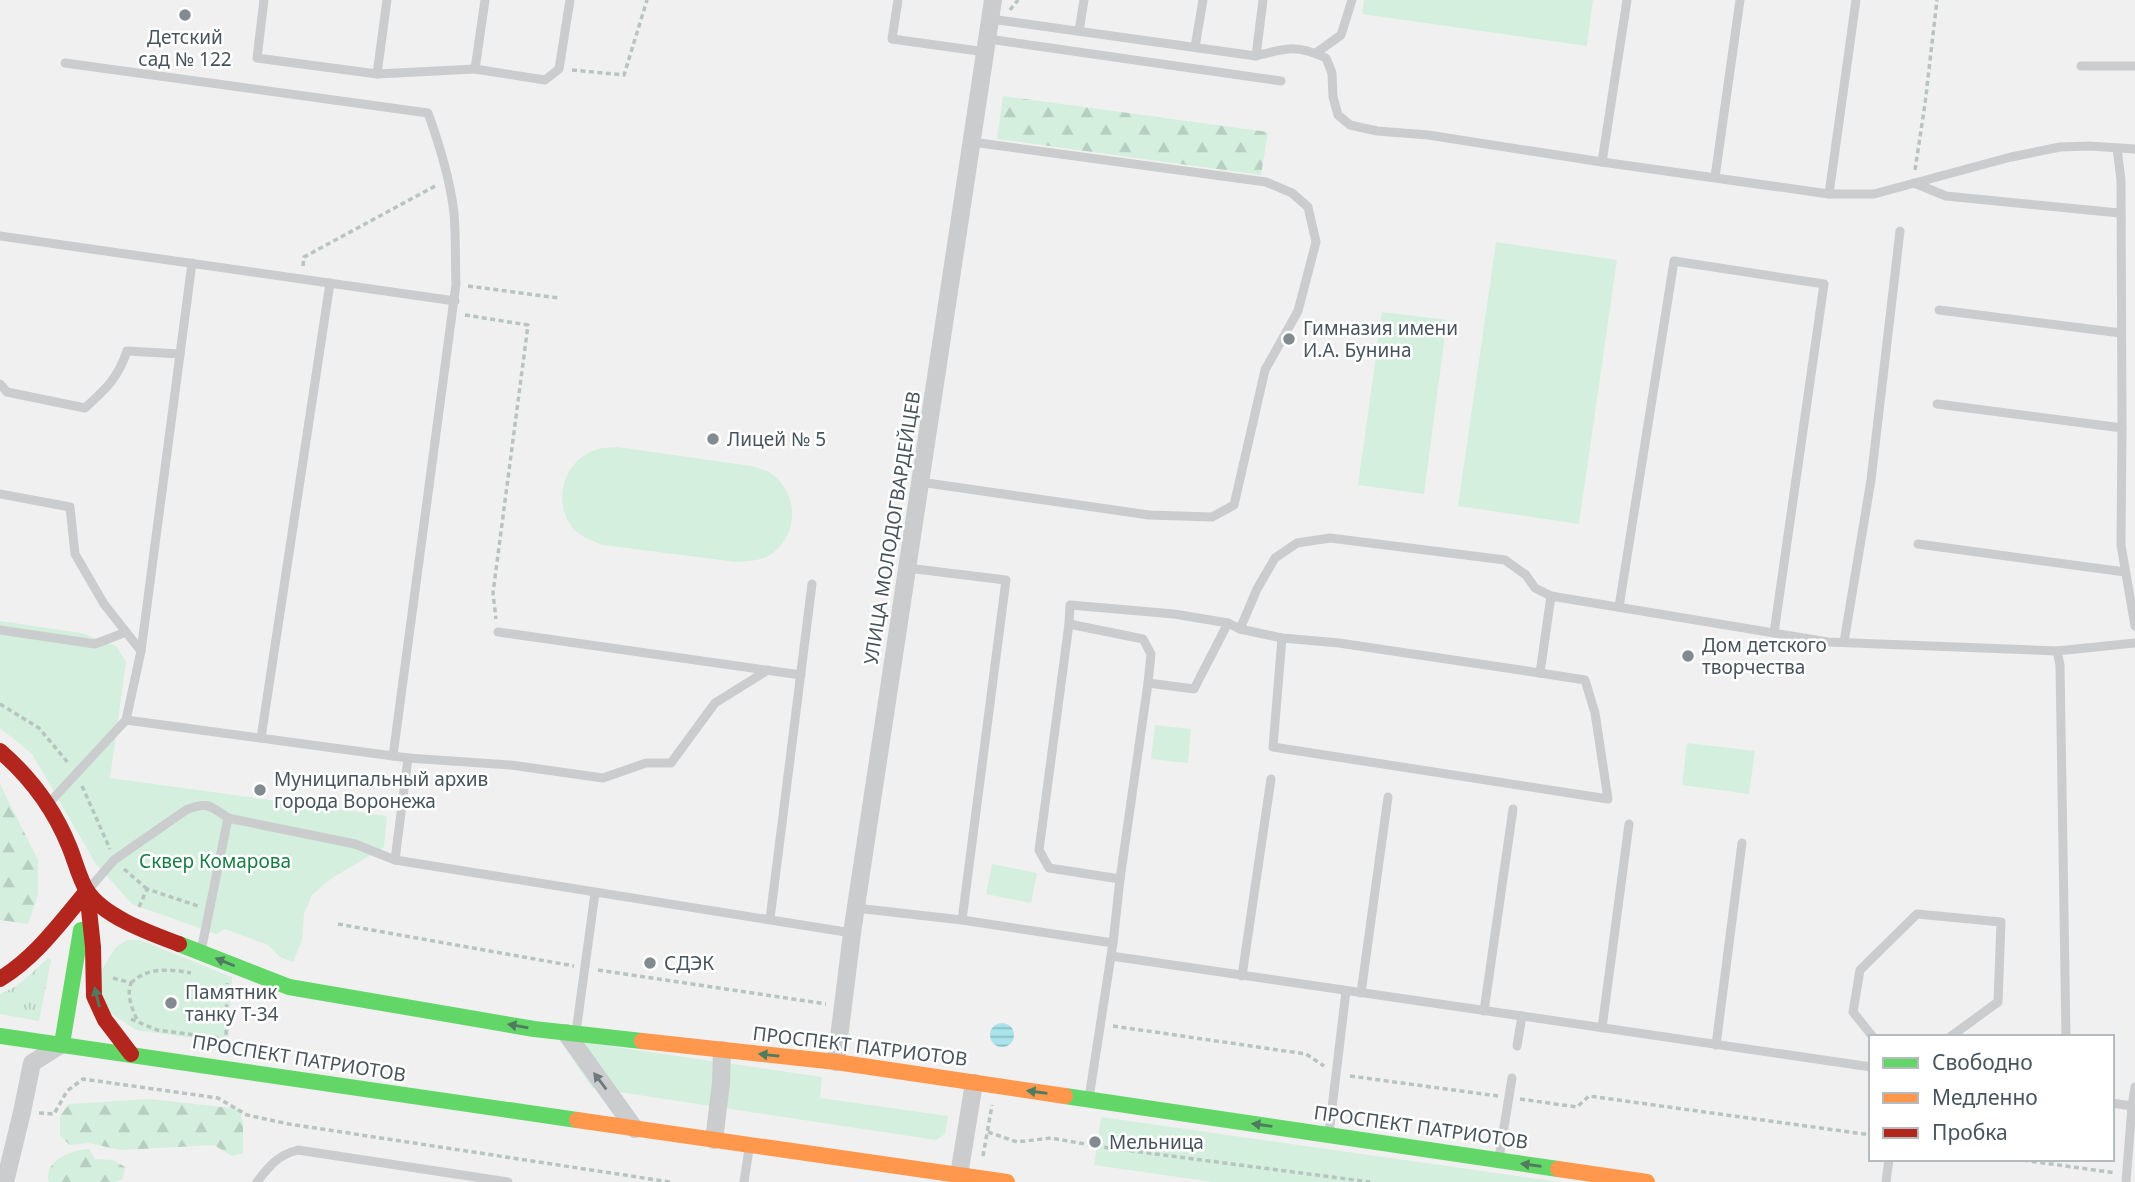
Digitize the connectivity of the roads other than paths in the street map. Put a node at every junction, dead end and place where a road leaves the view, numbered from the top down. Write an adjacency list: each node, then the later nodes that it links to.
1 (264, 0): 24 (lane)
2 (387, 0): 24 (lane)
3 (485, 0): 23 (lane)
4 (570, 0): 23 (lane)
5 (898, 0): 16 (lane)
6 (993, 0): 14 (street, УЛИЦА МОЛОДОГВАРДЕЙЦЕВ)
7 (1084, 0): 15 (lane)
8 (1203, 0): 17 (lane)
9 (1264, 0): 19 (lane)
10 (1352, 0): 18 (lane)
11 (1627, 0): 29 (lane)
12 (1740, 0): 30 (lane)
13 (1856, 0): 32 (lane)
14 (990, 19): 15 (lane); 16 (street, УЛИЦА МОЛОДОГВАРДЕЙЦЕВ)
15 (1079, 31): 17 (lane)
16 (987, 46): 25 (lane); 26 (street, УЛИЦА МОЛОДОГВАРДЕЙЦЕВ)
17 (1195, 47): 19 (lane)
18 (1316, 53): 19 (lane); 29 (lane)
19 (1256, 56)
20 (65, 63): 38 (lane)
21 (2081, 66): 22 (lane)
22 (2135, 66)
23 (475, 69): 24 (lane)
24 (377, 74)
25 (1281, 81)
26 (972, 142): 45 (street, УЛИЦА МОЛОДОГВАРДЕЙЦЕВ); 45 (lane)
27 (2117, 148): 28 (lane); 31 (lane); 33 (lane)
28 (2135, 149)
29 (1602, 162): 30 (lane)
30 (1715, 177): 32 (lane)
31 (1913, 183): 32 (lane); 33 (lane)
32 (1829, 194)
33 (2119, 213): 40 (lane)
34 (1900, 231): 62 (lane)
35 (0, 236): 36 (lane)
36 (192, 263): 37 (lane); 41 (lane)
37 (330, 283): 38 (lane); 71 (lane)
38 (455, 301): 73 (lane)
39 (1939, 310): 40 (lane)
40 (2121, 333): 44 (lane)
41 (180, 354): 42 (lane); 64 (lane)
42 (0, 384)
43 (1937, 404): 44 (lane)
44 (2122, 428): 49 (lane)
45 (920, 482): 48 (street, УЛИЦА МОЛОДОГВАРДЕЙЦЕВ)
46 (0, 494): 58 (lane)
47 (1918, 544): 49 (lane)
48 (907, 568): 86 (street, УЛИЦА МОЛОДОГВАРДЕЙЦЕВ); 88 (lane)
49 (2125, 572): 55 (lane)
50 (813, 584): 68 (lane)
51 (1551, 596): 52 (lane); 56 (lane); 67 (lane)
52 (1619, 607): 60 (lane); 60 (lane)
53 (1228, 623): 54 (lane); 56 (lane); 69 (lane)
54 (1069, 624): 69 (lane); 83 (lane)
55 (2135, 626)
56 (1240, 629): 61 (lane)
57 (0, 630): 58 (lane)
58 (126, 632): 64 (lane)
59 (498, 632): 66 (lane)
60 (1774, 633): 62 (lane)
61 (1282, 638): 67 (lane); 67 (lane)
62 (1844, 642): 65 (lane)
63 (2135, 643): 65 (lane)
64 (141, 651): 70 (lane)
65 (2057, 651): 104 (lane)
66 (768, 670): 68 (lane); 74 (lane)
67 (1540, 673)
68 (801, 675): 87 (lane)
69 (1148, 683): 83 (lane)
70 (126, 720): 71 (lane); 77 (lane)
71 (261, 738): 73 (lane)
72 (0, 751): 77 (main road, ПРОСПЕКТ ПАТРИОТОВ)
73 (393, 756): 74 (lane)
74 (408, 758): 82 (lane)
75 (1271, 779): 93 (lane)
76 (1388, 797): 96 (lane)
77 (48, 804): 84 (main road, ПРОСПЕКТ ПАТРИОТОВ)
78 (1513, 809): 97 (lane)
79 (228, 818): 82 (lane); 84 (lane); 91 (lane)
80 (1629, 824): 99 (lane)
81 (1742, 843): 106 (lane)
82 (395, 860): 85 (lane)
83 (1120, 879): 90 (lane)
84 (87, 891): 91 (main road, ПРОСПЕКТ ПАТРИОТОВ); 94 (main road); 105 (main road); 109 (main road, one-way to 84)
85 (595, 892): 87 (lane); 100 (lane)
86 (856, 908): 88 (lane); 89 (street, УЛИЦА МОЛОДОГВАРДЕЙЦЕВ)
87 (770, 919): 89 (lane)
88 (962, 920): 90 (lane)
89 (852, 933): 110 (street, УЛИЦА МОЛОДОГВАРДЕЙЦЕВ)
90 (1113, 943): 92 (lane)
91 (201, 952): 100 (main road, ПРОСПЕКТ ПАТРИОТОВ, one-way to 91)
92 (1111, 957): 93 (lane); 115 (lane)
93 (1242, 976): 95 (lane)
94 (0, 979)
95 (1346, 991): 96 (lane); 119 (lane)
96 (1362, 993): 97 (lane)
97 (1484, 1011): 98 (lane)
98 (1522, 1016): 99 (lane); 107 (lane)
99 (1602, 1028): 106 (lane)
100 (571, 1033): 108 (main road, ПРОСПЕКТ ПАТРИОТОВ); 118 (street, one-way to 100)
101 (0, 1035): 105 (main road, ПРОСПЕКТ ПАТРИОТОВ)
102 (1871, 1035): 103 (lane)
103 (1953, 1035)
104 (2066, 1035)
105 (62, 1044): 109 (main road, ПРОСПЕКТ ПАТРИОТОВ); 127 (street)
106 (1716, 1045): 111 (lane)
107 (1517, 1046)
108 (722, 1050): 110 (main road, ПРОСПЕКТ ПАТРИОТОВ, one-way to 108); 120 (street)
109 (131, 1054): 118 (main road, ПРОСПЕКТ ПАТРИОТОВ)
110 (836, 1062): 113 (main road, ПРОСПЕКТ ПАТРИОТОВ)
111 (1869, 1067)
112 (1512, 1078): 122 (lane)
113 (974, 1083): 115 (main road, ПРОСПЕКТ ПАТРИОТОВ, one-way to 113); 124 (street)
114 (2135, 1087): 117 (lane)
115 (1089, 1100): 119 (main road, ПРОСПЕКТ ПАТРИОТОВ, one-way to 115)
116 (2114, 1103): 117 (lane)
117 (2132, 1105): 126 (lane)
118 (635, 1129): 120 (main road, ПРОСПЕКТ ПАТРИОТОВ)
119 (1329, 1135): 122 (main road, ПРОСПЕКТ ПАТРИОТОВ)
120 (714, 1140): 121 (main road, ПРОСПЕКТ ПАТРИОТОВ)
121 (750, 1145): 124 (main road, ПРОСПЕКТ ПАТРИОТОВ); 130 (lane)
122 (1499, 1160): 125 (main road, ПРОСПЕКТ ПАТРИОТОВ, one-way to 122)
123 (1889, 1161): 133 (lane)
124 (959, 1175): 131 (main road, ПРОСПЕКТ ПАТРИОТОВ)
125 (1567, 1176): 132 (main road, ПРОСПЕКТ ПАТРИОТОВ)
126 (2126, 1178)
127 (5, 1182)
128 (257, 1182): 129 (lane)
129 (508, 1182)
130 (744, 1182)
131 (1007, 1182)
132 (1647, 1182)
133 (1886, 1182)

